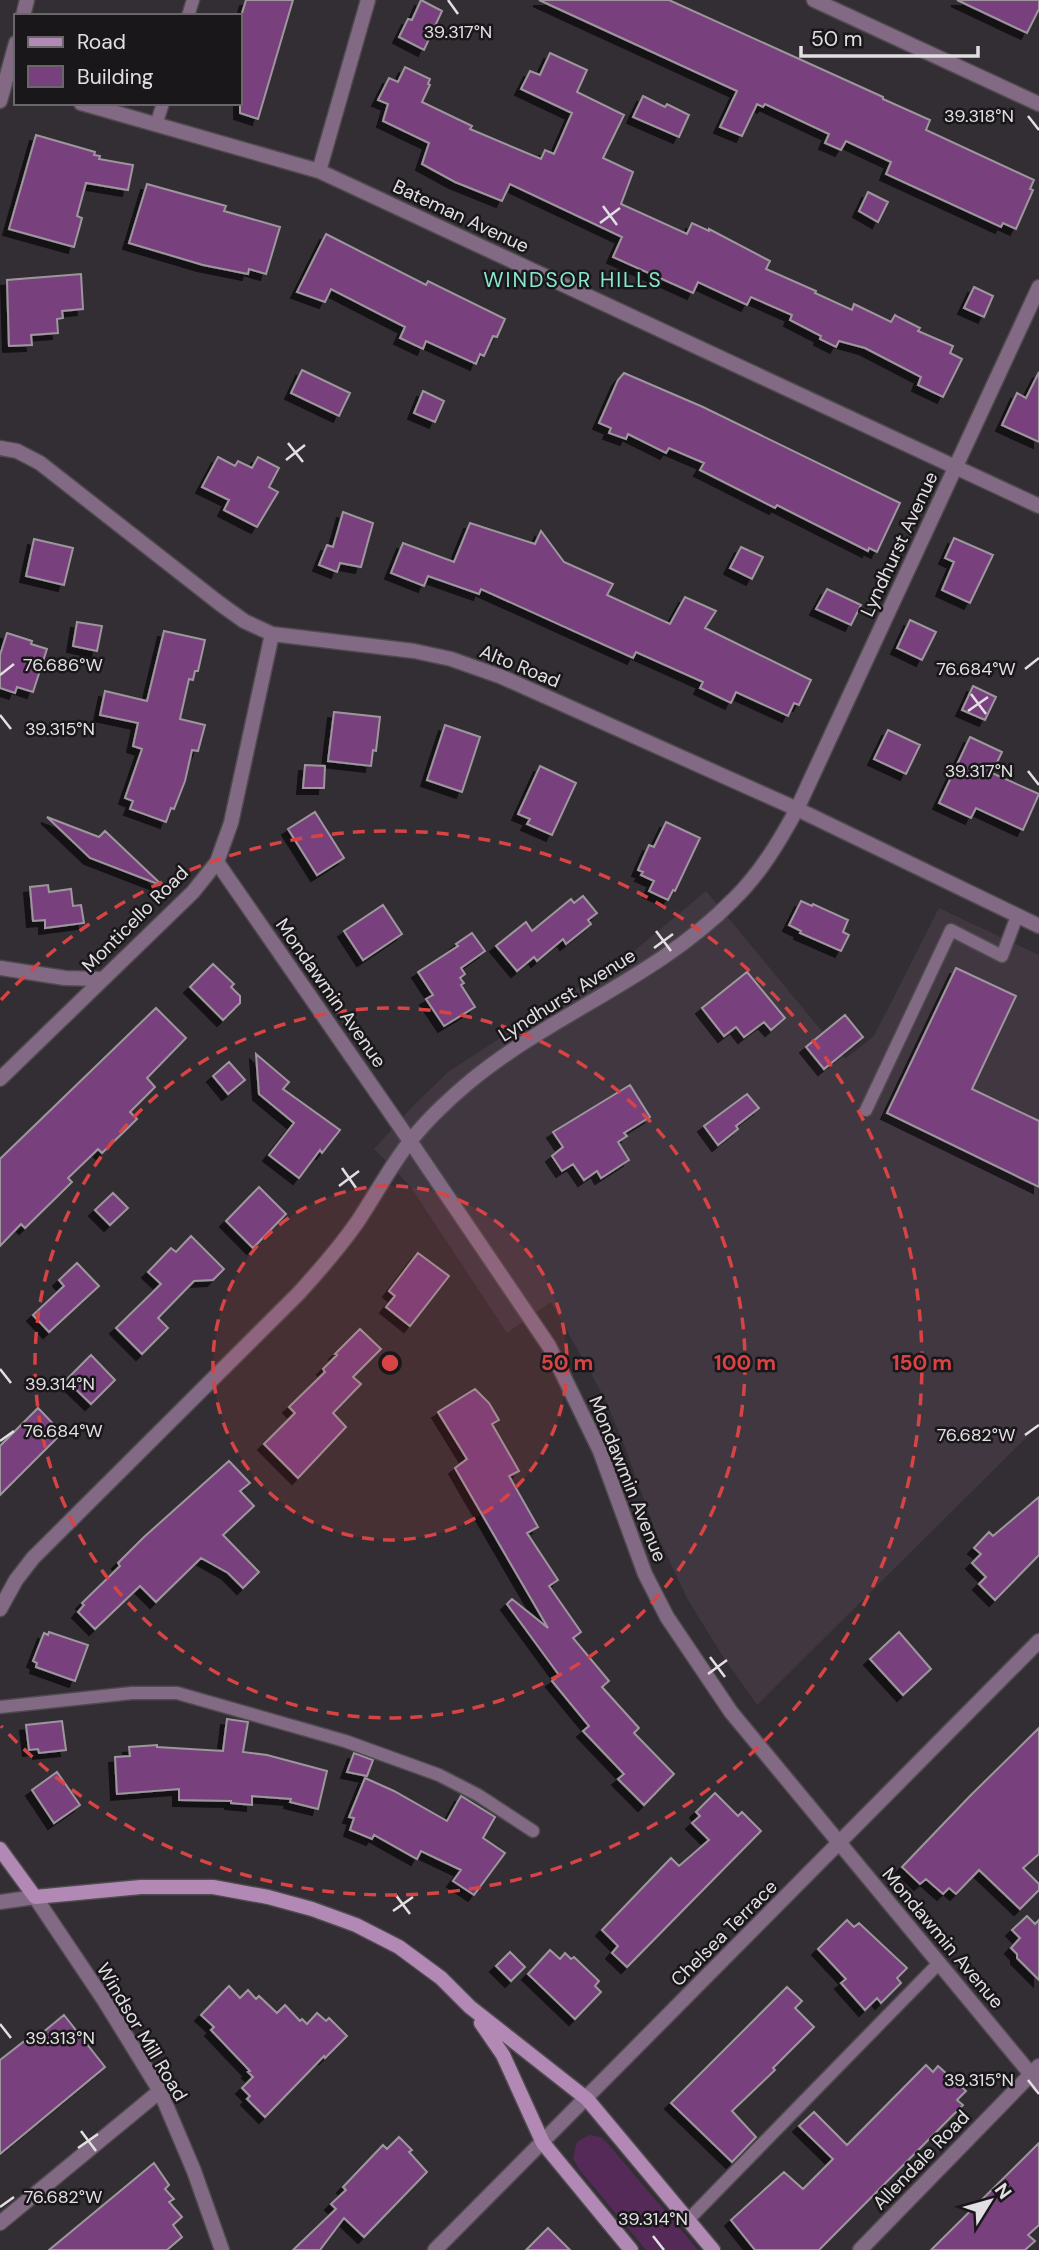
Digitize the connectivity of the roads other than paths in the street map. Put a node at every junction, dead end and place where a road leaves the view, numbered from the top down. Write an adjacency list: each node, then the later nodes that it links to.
1 (368, 0): 10 (street)
2 (814, 0): 6 (street)
3 (14, 59): 4 (street)
4 (11, 83): 5 (street)
5 (0, 101)
6 (1039, 104)
7 (88, 105): 9 (street, Bateman Avenue)
8 (162, 105): 9 (lane)
9 (156, 125): 10 (street, Bateman Avenue)
10 (318, 171): 13 (street, Bateman Avenue)
11 (1039, 287): 13 (street, Lyndhurst Avenue)
12 (0, 448): 15 (street, Alto Road)
13 (956, 468): 14 (street, Bateman Avenue); 16 (street, Lyndhurst Avenue)
14 (1039, 506)
15 (272, 634): 16 (street, Alto Road); 17 (street, Monticello Road)
16 (797, 809): 18 (street, Alto Road); 24 (street, Lyndhurst Avenue)
17 (217, 862): 21 (street, Monticello Road); 24 (street, Mondawmin Avenue)
18 (1017, 916): 19 (street, Alto Road); 23 (lane)
19 (1039, 926)
20 (0, 968): 21 (street)
21 (102, 979): 22 (street, Monticello Road)
22 (0, 1079)
23 (866, 1110)
24 (410, 1141): 25 (street, Lyndhurst Avenue); 29 (street, Mondawmin Avenue)
25 (0, 1609)
26 (1039, 1641): 29 (street, Chelsea Terrace)
27 (0, 1707): 28 (lane)
28 (533, 1831)
29 (840, 1843): 33 (street, Mondawmin Avenue); 37 (street, Chelsea Terrace)
30 (0, 1849): 31 (main road, Windsor Mill Road)
31 (35, 1897): 32 (street); 34 (main road); 36 (street, Windsor Mill Road)
32 (0, 1902)
33 (939, 1963): 35 (street, Mondawmin Avenue); 39 (lane)
34 (470, 2007): 37 (main road); 38 (main road)
35 (1036, 2075): 45 (street, Allendale Road)
36 (160, 2091): 40 (street); 41 (street, Windsor Mill Road)
37 (587, 2099): 38 (street, Chelsea Terrace); 39 (main road)
38 (543, 2143): 42 (street, Chelsea Terrace); 43 (main road)
39 (688, 2220): 44 (main road)
40 (0, 2223)
41 (217, 2247)
42 (435, 2250)
43 (631, 2250)
44 (713, 2250)
45 (860, 2250)

